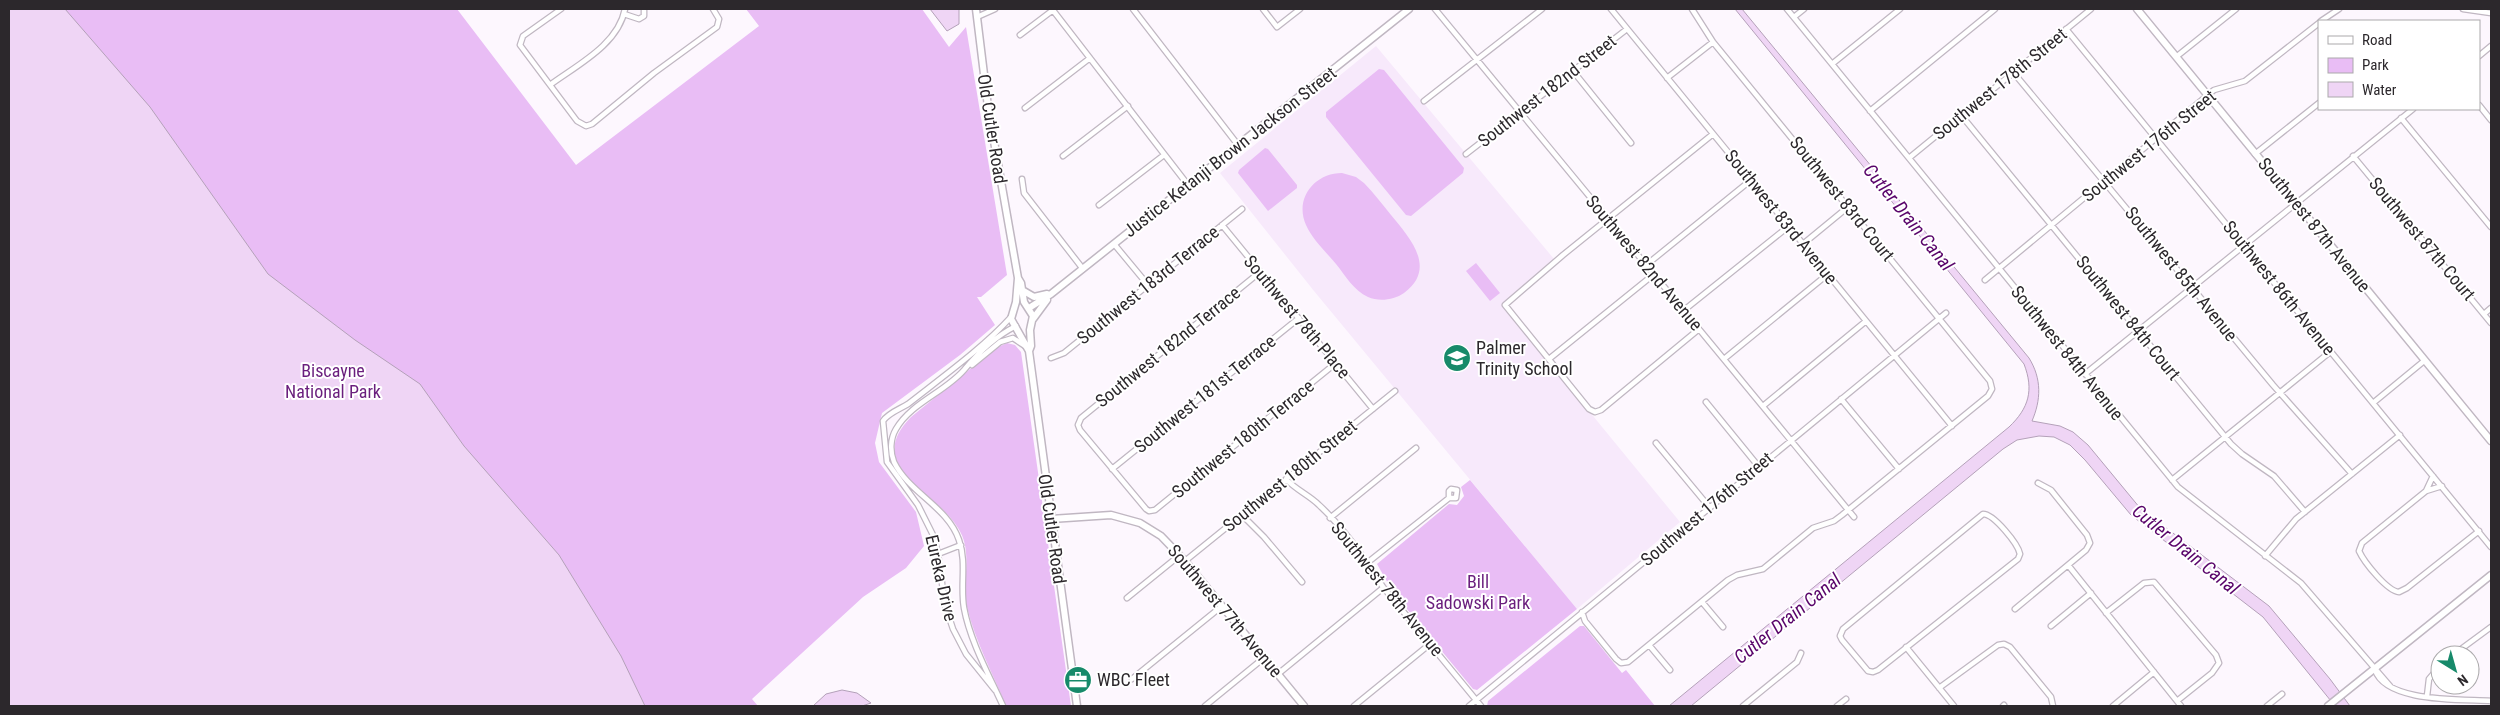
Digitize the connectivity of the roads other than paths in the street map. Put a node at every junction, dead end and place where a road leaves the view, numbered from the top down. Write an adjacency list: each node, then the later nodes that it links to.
1 (561, 9): 43 (street)
2 (644, 9): 24 (street)
3 (713, 9): 43 (street)
4 (976, 9): 26 (main road, Old Cutler Road)
5 (995, 9): 26 (street)
6 (1052, 9): 32 (street); 37 (street)
7 (1133, 9): 59 (street)
8 (1263, 9): 9 (street)
9 (1300, 9)
10 (1409, 9): 59 (main road, Justice Ketanji Brown Jackson Street)
11 (1435, 9): 38 (street, Southwest 82nd Avenue)
12 (1542, 9): 38 (street)
13 (1611, 9): 30 (street, Southwest 83rd Avenue)
14 (1692, 9): 33 (street, Southwest 83rd Court)
15 (1787, 9): 27 (street, Southwest 84th Avenue)
16 (1804, 9): 27 (street)
17 (1900, 9): 39 (street)
18 (1995, 9): 51 (street)
19 (2091, 9): 31 (street, Southwest 178th Street)
20 (2137, 9): 36 (main road, Southwest 87th Avenue)
21 (2236, 9): 36 (street)
22 (2339, 9): 28 (street, Southwest 176th Street)
23 (2464, 9): 25 (street)
24 (625, 11): 43 (street)
25 (2491, 13)
26 (977, 17): 88 (main road, Old Cutler Road)
27 (1794, 17): 39 (street, Southwest 84th Avenue)
28 (2324, 20)
29 (2318, 24): 44 (street, Southwest 176th Street)
30 (1627, 29): 40 (street, Southwest 182nd Street); 42 (street, Southwest 83rd Avenue)
31 (2066, 29): 41 (street, Southwest 178th Street); 57 (street, Southwest 86th Avenue)
32 (1020, 34)
33 (1713, 42): 42 (street); 72 (street, Southwest 83rd Court)
34 (2491, 46): 35 (street)
35 (2480, 55)
36 (2176, 57): 44 (main road, Southwest 87th Avenue)
37 (1090, 58): 47 (street); 49 (street)
38 (1476, 60): 45 (street); 52 (street, Southwest 82nd Avenue)
39 (1832, 64): 51 (street, Southwest 84th Avenue)
40 (1573, 71): 52 (street, Southwest 182nd Street); 58 (street)
41 (2013, 72): 53 (street, Southwest 178th Street); 68 (street, Southwest 85th Avenue)
42 (1667, 78): 56 (street, Southwest 83rd Avenue)
43 (550, 86)
44 (2208, 95): 57 (street, Southwest 176th Street); 61 (main road, Southwest 87th Avenue)
45 (1424, 101)
46 (2318, 104): 61 (street)
47 (1128, 106): 62 (street); 63 (street)
48 (2480, 106): 55 (street)
49 (1025, 108)
50 (2411, 110): 54 (street)
51 (1870, 111): 65 (street, Southwest 84th Avenue)
52 (1520, 112): 60 (street, Southwest 182nd Street); 74 (street, Southwest 82nd Avenue)
53 (1961, 115): 65 (street, Southwest 178th Street); 76 (street, Southwest 84th Court)
54 (2401, 118): 64 (street); 78 (street)
55 (2491, 120)
56 (1713, 134): 67 (street, Southwest 83rd Avenue); 74 (street)
57 (2156, 139): 68 (street, Southwest 176th Street); 81 (street, Southwest 86th Avenue)
58 (1631, 143)
59 (1238, 146): 69 (main road, Justice Ketanji Brown Jackson Street)
60 (1466, 154)
61 (2255, 154): 70 (main road, Southwest 87th Avenue)
62 (1164, 155): 69 (street); 71 (street)
63 (1063, 156)
64 (2353, 156): 70 (street); 99 (street, Southwest 87th Court)
65 (1909, 158): 84 (street, Southwest 84th Avenue)
66 (1022, 179): 83 (street)
67 (1751, 180): 77 (street, Southwest 83rd Avenue); 82 (street)
68 (2104, 182): 76 (street, Southwest 176th Street); 91 (street, Southwest 85th Avenue)
69 (1188, 186): 79 (main road, Justice Ketanji Brown Jackson Street)
70 (2295, 203): 81 (street); 114 (main road, Southwest 87th Avenue)
71 (1099, 204)
72 (1848, 208): 80 (street); 101 (street, Southwest 83rd Court)
73 (1242, 209): 75 (street, Southwest 183rd Terrace)
74 (1607, 219): 82 (street, Southwest 82nd Avenue); 112 (street)
75 (1222, 225): 85 (street, Southwest 78th Place); 90 (street, Southwest 183rd Terrace)
76 (2051, 225): 84 (street, Southwest 176th Street); 107 (street, Southwest 84th Court)
77 (1789, 226): 80 (street, Southwest 83rd Avenue); 96 (street)
78 (2490, 226)
79 (1114, 244): 83 (main road, Justice Ketanji Brown Jackson Street); 90 (street)
80 (1803, 244): 86 (street, Southwest 83rd Avenue)
81 (2244, 245): 91 (street); 109 (street, Southwest 86th Avenue)
82 (1645, 266): 87 (street, Southwest 82nd Avenue)
83 (1083, 269): 93 (main road, Justice Ketanji Brown Jackson Street)
84 (1998, 269): 89 (street, Southwest 176th Street); 117 (street, Southwest 84th Avenue)
85 (1260, 272): 100 (street, Southwest 78th Place); 137 (street, Southwest 182nd Terrace)
86 (1828, 274): 103 (street, Southwest 83rd Avenue); 113 (street)
87 (1653, 275): 96 (street, Southwest 82nd Avenue); 112 (street)
88 (1018, 278): 92 (main road, Old Cutler Road); 97 (main road, Old Cutler Road)
89 (1985, 280)
90 (1148, 285): 111 (street, Southwest 183rd Terrace)
91 (2192, 287): 107 (street); 119 (street, Southwest 85th Avenue)
92 (1022, 290): 93 (main road); 94 (main road, Old Cutler Road)
93 (1051, 294): 94 (main road, Justice Ketanji Brown Jackson Street); 102 (main road, Justice Ketanji Brown Jackson Street)
94 (1028, 308): 97 (main road); 102 (main road, Old Cutler Road)
95 (2491, 308): 99 (street)
96 (1683, 311): 106 (street, Southwest 82nd Avenue)
97 (1012, 313): 105 (main road, Old Cutler Road); 126 (street)
98 (1946, 313): 101 (street, Southwest 176th Street)
99 (2484, 314): 104 (street, Southwest 87th Court)
100 (1299, 318): 115 (street, Southwest 78th Place); 137 (street, Southwest 181st Terrace)
101 (1939, 318): 110 (street, Southwest 176th Street); 125 (street, Southwest 83rd Court)
102 (1032, 321): 105 (main road); 108 (main road, Old Cutler Road)
103 (1866, 321): 110 (street, Southwest 83rd Avenue); 123 (street)
104 (2491, 323)
105 (1016, 327): 108 (main road, Old Cutler Road); 116 (street)
106 (1698, 330): 112 (street); 113 (street, Southwest 82nd Avenue)
107 (2139, 331): 117 (street); 129 (street, Southwest 84th Court)
108 (1027, 349): 116 (street); 157 (main road, Old Cutler Road)
109 (2330, 352): 119 (street); 122 (street, Southwest 86th Avenue)
110 (1894, 355): 120 (street, Southwest 176th Street); 125 (street, Southwest 83rd Avenue)
111 (1052, 358)
112 (1549, 359)
113 (1724, 359): 123 (street, Southwest 82nd Avenue)
114 (2424, 361): 122 (street); 131 (main road, Southwest 87th Avenue)
115 (1336, 363): 124 (street, Southwest 78th Place); 137 (street, Southwest 180th Terrace)
116 (964, 370): 127 (street)
117 (2085, 374): 142 (street, Southwest 84th Avenue)
118 (1395, 391): 124 (street, Southwest 180th Street)
119 (2280, 393): 129 (street); 139 (street, Southwest 85th Avenue)
120 (1841, 398): 130 (street, Southwest 176th Street); 138 (street)
121 (1706, 402): 136 (street)
122 (2373, 403): 128 (street, Southwest 86th Avenue)
123 (1763, 406): 130 (street, Southwest 82nd Avenue)
124 (1373, 409): 141 (street, Southwest 180th Street)
125 (1952, 426): 138 (street)
126 (885, 430): 127 (street); 135 (street)
127 (894, 432): 134 (street)
128 (2400, 435): 139 (street); 140 (street, Southwest 86th Avenue)
129 (2226, 437): 142 (street); 153 (street, Southwest 84th Court)
130 (1791, 440): 136 (street, Southwest 176th Street); 152 (street, Southwest 82nd Avenue)
131 (2491, 442)
132 (1656, 443): 151 (street)
133 (1416, 448): 155 (street)
134 (893, 458): 135 (street); 145 (street, Eureka Drive)
135 (886, 460): 147 (street, Eureka Drive)
136 (1759, 467): 151 (street, Southwest 176th Street)
137 (1112, 469)
138 (1899, 469): 152 (street)
139 (2352, 474): 153 (street)
140 (2433, 476): 144 (street, Southwest 86th Avenue); 146 (street)
141 (1286, 479): 154 (street, Southwest 180th Street); 155 (street, Southwest 78th Avenue)
142 (2172, 480): 163 (street, Southwest 84th Avenue)
143 (2038, 483): 166 (street)
144 (2442, 486): 146 (street); 158 (street, Southwest 86th Avenue)
145 (916, 488): 147 (street); 149 (street, Eureka Drive)
146 (2426, 491): 158 (street)
147 (909, 493): 150 (street, Eureka Drive)
148 (1449, 498): 165 (street)
149 (930, 501): 150 (street); 159 (street, Eureka Drive)
150 (920, 508): 161 (street, Eureka Drive)
151 (1710, 508): 175 (street, Southwest 176th Street)
152 (1848, 510): 156 (street, Southwest 82nd Avenue); 172 (street)
153 (2305, 512): 163 (street)
154 (1242, 515): 164 (street, Southwest 180th Street); 168 (street)
155 (1330, 518): 165 (street, Southwest 78th Avenue)
156 (1854, 518)
157 (1051, 519): 162 (main road, Southwest 77th Avenue); 204 (main road, Old Cutler Road)
158 (2479, 531): 160 (street, Southwest 86th Avenue)
159 (961, 545): 161 (street); 186 (street, Eureka Drive)
160 (2491, 547)
161 (938, 554): 188 (street, Eureka Drive)
162 (1180, 554): 164 (main road, Southwest 77th Avenue); 171 (street)
163 (2265, 556): 187 (street, Southwest 84th Avenue)
164 (1185, 561): 173 (main road, Southwest 77th Avenue)
165 (1367, 563): 169 (street, Southwest 78th Avenue)
166 (2068, 565): 170 (street); 174 (street)
167 (2491, 575): 187 (main road)
168 (1302, 582)
169 (1383, 588): 180 (street, Southwest 78th Avenue); 191 (street)
170 (2091, 594): 176 (street); 177 (street)
171 (1127, 598)
172 (1702, 602): 178 (street); 181 (street)
173 (1222, 606): 185 (main road, Southwest 77th Avenue); 193 (street)
174 (2015, 609)
175 (1582, 612): 181 (street); 199 (street, Southwest 176th Street)
176 (2106, 613): 190 (street); 200 (street)
177 (2051, 626)
178 (1723, 627)
179 (2491, 627): 182 (street)
180 (1430, 644): 199 (street, Southwest 78th Avenue); 207 (street)
181 (1650, 645): 189 (street)
182 (2467, 645)
183 (1906, 647): 183 (street); 194 (street)
184 (1801, 653): 210 (street)
185 (1265, 657): 191 (main road, Southwest 77th Avenue); 205 (street)
186 (986, 666): 188 (street); 195 (street, Eureka Drive)
187 (2375, 669): 197 (street); 216 (main road)
188 (978, 670): 195 (street, Eureka Drive)
189 (1670, 670)
190 (2154, 672): 200 (street); 213 (street)
191 (1278, 674): 206 (main road, Southwest 77th Avenue)
192 (2430, 677): 197 (street)
193 (1132, 679)
194 (1939, 688): 202 (street); 212 (street)
195 (996, 691): 203 (street, Eureka Drive)
196 (2282, 694): 215 (street)
197 (2427, 696): 201 (street)
198 (1846, 699): 211 (street)
199 (1476, 700): 208 (street, Southwest 176th Street); 209 (street, Southwest 78th Avenue)
200 (2177, 701): 214 (street)
201 (2491, 701)
202 (2054, 705)
203 (1003, 706)
204 (1077, 706)
205 (1205, 706)
206 (1304, 706)
207 (1354, 706)
208 (1469, 706)
209 (1481, 706)
210 (1743, 706)
211 (1837, 706)
212 (1954, 706)
213 (2113, 706)
214 (2181, 706)
215 (2267, 706)
216 (2329, 706)

